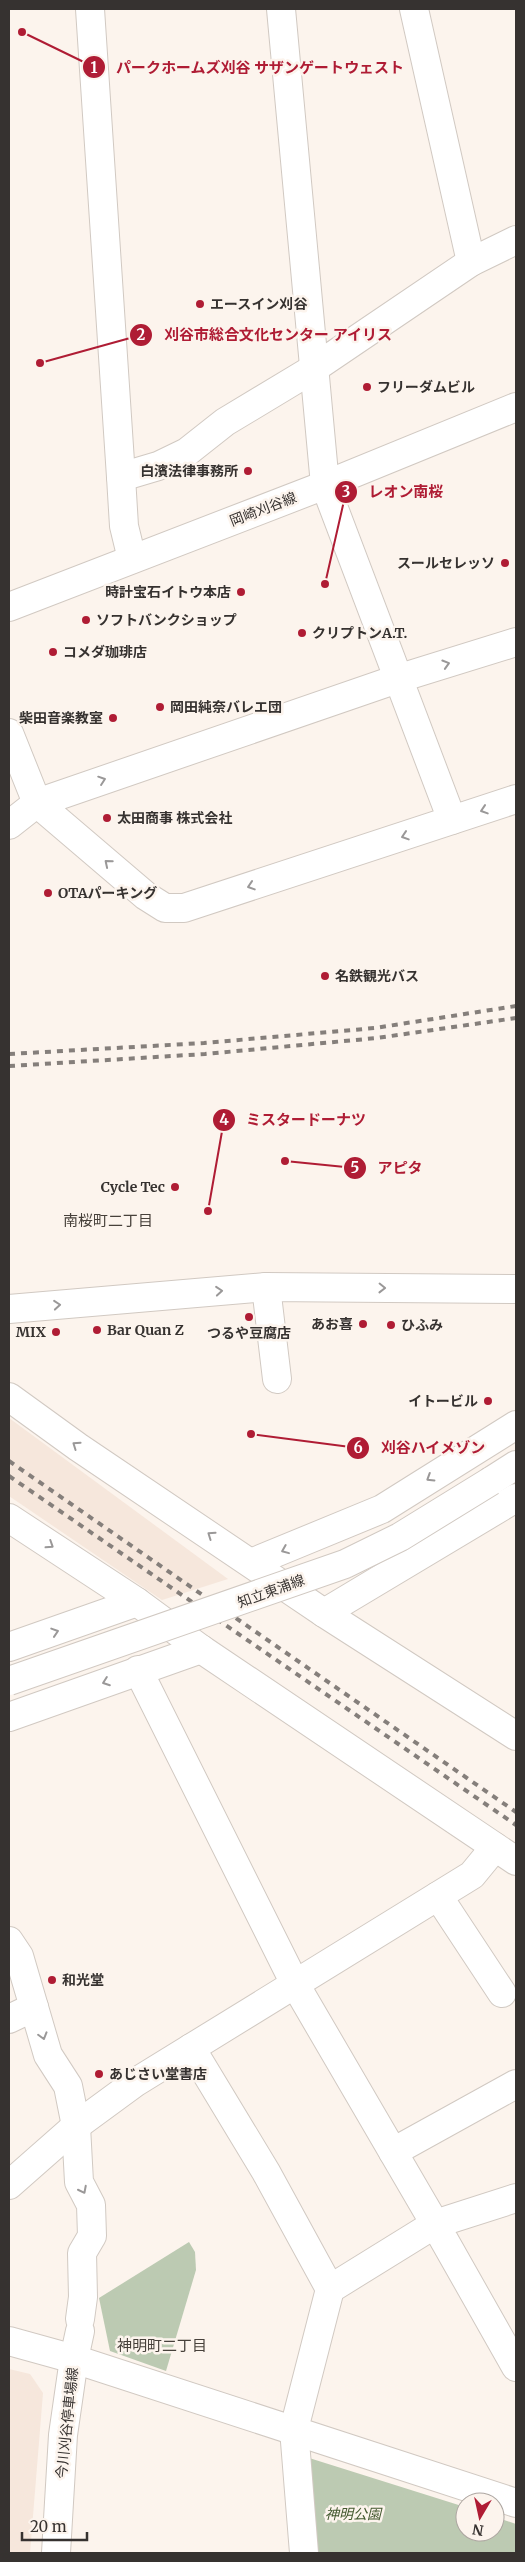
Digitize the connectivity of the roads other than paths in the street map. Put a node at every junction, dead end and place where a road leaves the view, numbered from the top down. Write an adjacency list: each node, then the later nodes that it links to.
1 (90, 9): 8 (street)
2 (281, 9): 6 (street)
3 (414, 9): 5 (street)
4 (516, 240): 5 (street)
5 (471, 262): 6 (street)
6 (313, 369): 8 (street); 9 (street)
7 (516, 407): 9 (street, 岡崎刈谷線)
8 (121, 477): 10 (street)
9 (325, 485): 10 (street, 岡崎刈谷線); 13 (street)
10 (132, 560): 11 (street, 岡崎刈谷線)
11 (9, 606)
12 (516, 642): 13 (street, one-way to 12)
13 (400, 678): 16 (street, one-way to 13); 17 (street)
14 (9, 733): 16 (street)
15 (516, 799): 17 (street, one-way to 17)
16 (37, 802): 17 (street, one-way to 16); 18 (street)
17 (452, 820)
18 (9, 825)
19 (266, 1286): 20 (street, one-way to 20); 21 (street, one-way to 19); 22 (street)
20 (516, 1289)
21 (9, 1309)
22 (276, 1380)
23 (9, 1397): 28 (street, one-way to 23)
24 (516, 1424): 28 (street, one-way to 28)
25 (516, 1465): 34 (street, 知立東浦線, bridge)
26 (516, 1498): 30 (street)
27 (9, 1518): 29 (street, one-way to 29)
28 (251, 1563): 30 (street)
29 (137, 1602): 31 (street, one-way to 29); 32 (street)
30 (324, 1613): 36 (street)
31 (9, 1647)
32 (201, 1649): 33 (street); 37 (street)
33 (138, 1670): 35 (street, one-way to 35); 40 (street)
34 (9, 1681)
35 (9, 1717)
36 (516, 1736)
37 (506, 1854): 38 (street)
38 (438, 1896): 40 (street); 41 (street)
39 (9, 1941): 42 (street)
40 (295, 1984): 44 (street); 47 (street)
41 (502, 1993)
42 (34, 2008): 43 (street); 46 (street, one-way to 46)
43 (9, 2019)
44 (190, 2048): 46 (street); 51 (street)
45 (516, 2084): 47 (street)
46 (76, 2126): 48 (street); 53 (street, one-way to 53)
47 (393, 2152): 50 (street)
48 (9, 2185)
49 (516, 2198): 50 (street)
50 (434, 2224): 51 (street); 54 (street)
51 (330, 2289): 55 (street)
52 (9, 2341): 53 (street, 今川刈谷停車場線)
53 (74, 2359): 55 (street); 57 (street, 今川刈谷停車場線)
54 (516, 2367)
55 (294, 2429): 56 (street); 58 (street)
56 (516, 2503)
57 (56, 2553)
58 (304, 2553)

